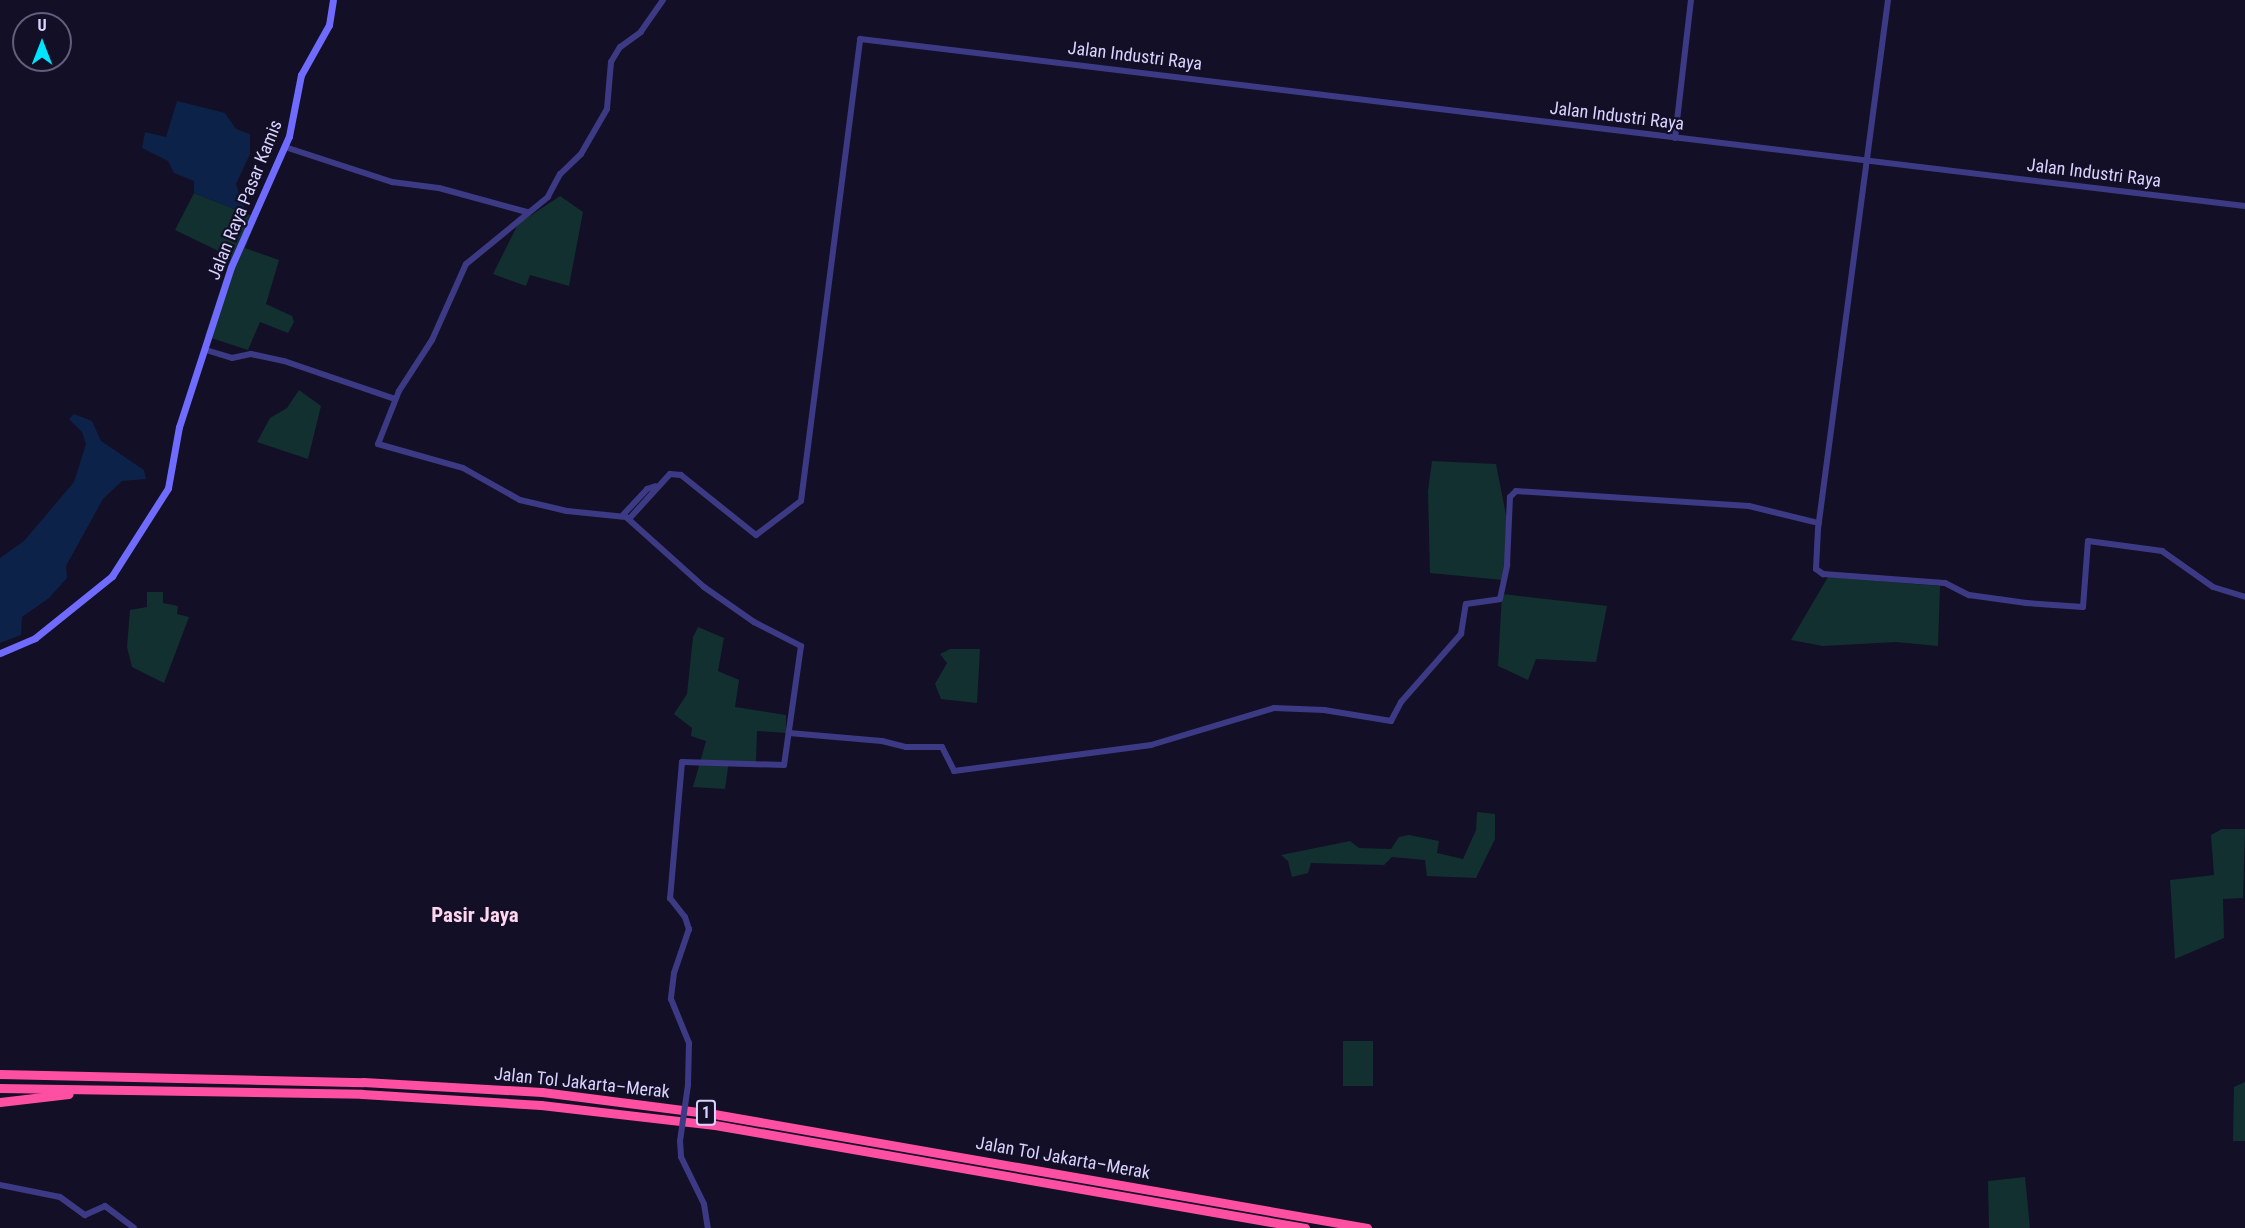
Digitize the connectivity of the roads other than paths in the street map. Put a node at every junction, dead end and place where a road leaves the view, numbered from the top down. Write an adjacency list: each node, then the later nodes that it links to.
1 (333, 0): 6 (main road, Jalan Raya Pasar Kamis)
2 (663, 0): 9 (street)
3 (1691, 0): 5 (street)
4 (1888, 0): 7 (street)
5 (1675, 138): 7 (street, Jalan Industri Raya); 12 (street, Jalan Industri Raya)
6 (285, 147): 9 (street); 10 (main road, Jalan Raya Pasar Kamis)
7 (1869, 162): 8 (street, Jalan Industri Raya); 13 (street)
8 (2245, 206)
9 (527, 212): 11 (street)
10 (206, 350): 11 (street); 15 (main road, Jalan Raya Pasar Kamis)
11 (395, 399): 12 (street)
12 (626, 518): 16 (street)
13 (1819, 523): 14 (street); 16 (street)
14 (2245, 597)
15 (0, 653)
16 (789, 733): 25 (street, bridge)
17 (0, 1069): 19 (highway)
18 (0, 1074): 19 (highway, Jalan Tol Jakarta–Merak / 1)
19 (36, 1074): 27 (highway, Jalan Tol Jakarta–Merak / 1)
20 (0, 1088): 21 (highway, Jalan Tol Jakarta–Merak / 1)
21 (88, 1089): 22 (highway); 26 (highway, Jalan Tol Jakarta–Merak / 1)
22 (0, 1102)
23 (0, 1185): 24 (street)
24 (134, 1228)
25 (708, 1228)
26 (1305, 1228)
27 (1367, 1228)

